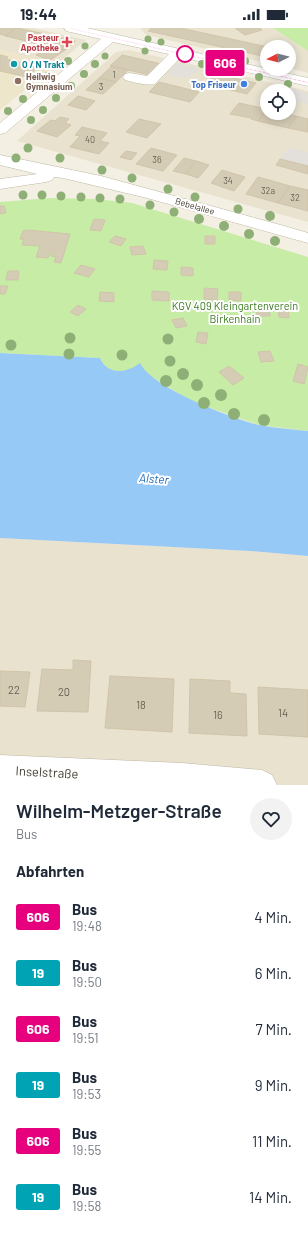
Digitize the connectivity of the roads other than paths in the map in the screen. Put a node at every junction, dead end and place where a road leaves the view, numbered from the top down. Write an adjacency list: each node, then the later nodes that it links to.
1 (70, 28): 2 (street)
2 (121, 35): 3 (street); 6 (street)
3 (179, 52): 4 (street); 5 (street)
4 (130, 77)
5 (308, 82)
6 (0, 130)
7 (0, 149): 9 (street, Bebelallee)
8 (0, 160): 9 (street, Bebelallee)
9 (81, 176): 10 (street); 11 (street, Bebelallee)
10 (0, 184)
11 (308, 238)
12 (0, 770): 13 (street, Inselstraße)
13 (262, 785)

